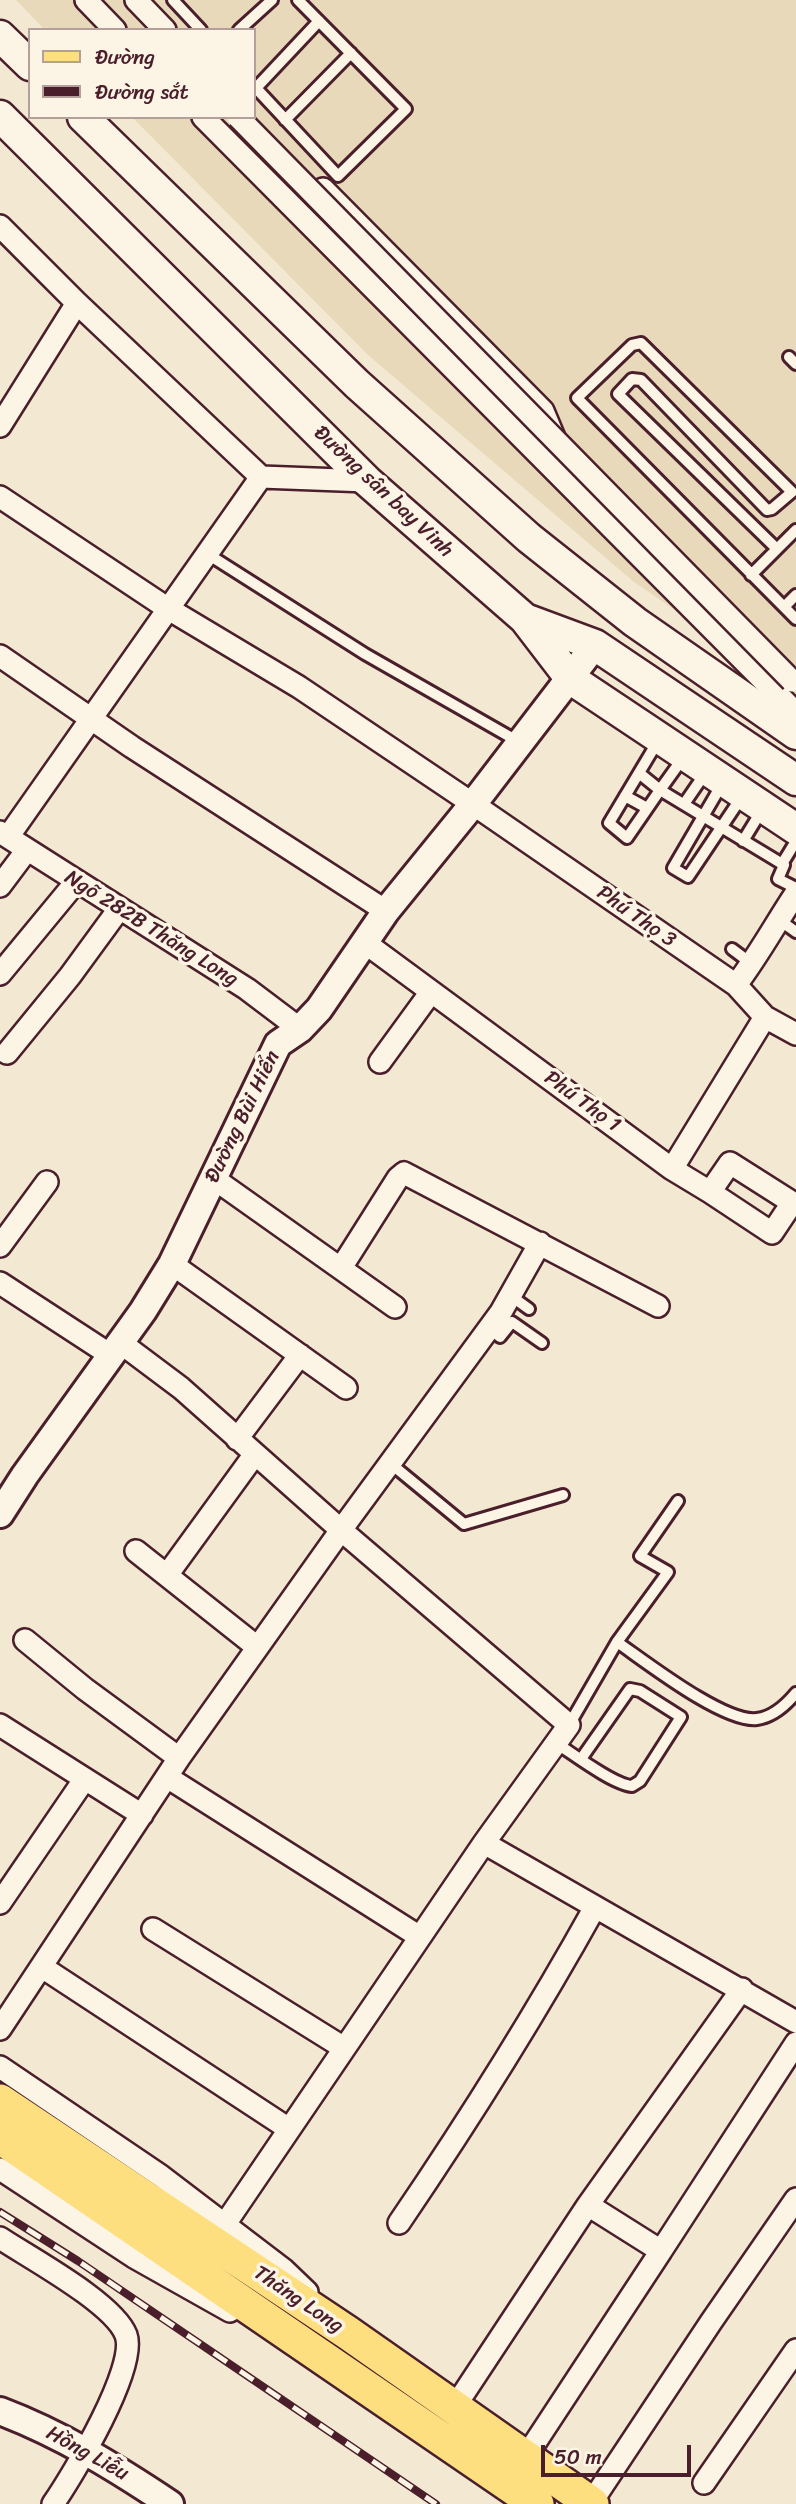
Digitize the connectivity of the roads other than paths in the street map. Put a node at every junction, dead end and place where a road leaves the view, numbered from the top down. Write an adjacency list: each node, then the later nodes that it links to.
1 (86, 0): 8 (street)
2 (122, 0): 9 (street)
3 (136, 0): 10 (street)
4 (272, 0): 12 (lane)
5 (298, 0): 7 (lane)
6 (177, 1): 11 (lane)
7 (319, 21): 14 (lane); 16 (lane)
8 (114, 28)
9 (150, 28)
10 (163, 28)
11 (199, 28)
12 (241, 28)
13 (0, 36): 15 (main road)
14 (351, 53): 23 (lane); 23 (lane)
15 (28, 63)
16 (256, 86)
17 (256, 88): 23 (lane)
18 (0, 116): 28 (main road, Đường sân bay Vinh)
19 (85, 119): 46 (main road)
20 (204, 119): 29 (street)
21 (240, 119): 43 (street, bridge)
22 (254, 119): 29 (street)
23 (285, 120)
24 (0, 226): 25 (street)
25 (77, 303): 26 (street); 27 (street)
26 (0, 426)
27 (261, 477): 28 (street); 33 (street)
28 (367, 481): 38 (main road, Đường sân bay Vinh)
29 (576, 492): 44 (street)
30 (0, 497): 37 (street, Phú Thọ 3)
31 (796, 530): 32 (lane)
32 (777, 549): 34 (lane); 34 (lane)
33 (206, 553): 37 (street); 48 (lane)
34 (751, 575): 36 (lane)
35 (796, 596): 36 (lane)
36 (784, 607): 39 (lane)
37 (167, 608): 45 (street); 54 (street, Phú Thọ 3)
38 (525, 619): 40 (main road); 42 (main road, Đường sân bay Vinh)
39 (796, 619)
40 (595, 645): 42 (street, Đường Bùi Hiển); 50 (main road)
41 (0, 656): 45 (street)
42 (571, 679): 47 (main road, Đường sân bay Vinh); 48 (street, Đường Bùi Hiển)
43 (794, 682)
44 (796, 713)
45 (90, 719): 60 (street); 71 (street)
46 (796, 734)
47 (659, 739): 49 (lane); 51 (main road, Đường sân bay Vinh)
48 (519, 742): 54 (street, Đường Bùi Hiển)
49 (639, 773): 52 (lane); 53 (lane)
50 (796, 780)
51 (724, 782): 52 (lane); 55 (lane); 57 (lane); 58 (lane); 59 (main road, Đường sân bay Vinh); 62 (lane)
52 (660, 790): 55 (lane); 56 (lane)
53 (625, 796): 56 (lane); 56 (lane)
54 (473, 804): 71 (street, Đường Bùi Hiển); 78 (street, Phú Thọ 3)
55 (684, 804): 57 (lane)
56 (648, 808)
57 (702, 816): 58 (lane); 61 (lane)
58 (721, 827): 62 (lane); 64 (lane)
59 (796, 829)
60 (4, 835): 65 (street, Ngõ 282B Thăng Long)
61 (691, 838): 64 (lane); 64 (lane)
62 (743, 841): 66 (lane)
63 (796, 841): 66 (lane)
64 (708, 846)
65 (27, 850): 67 (street, Ngõ 282B Thăng Long); 68 (street)
66 (782, 864): 69 (lane)
67 (76, 882): 70 (street, Ngõ 282B Thăng Long); 77 (street)
68 (0, 886)
69 (795, 896): 72 (street)
70 (119, 909): 81 (street, Ngõ 282B Thăng Long); 83 (street)
71 (386, 911): 74 (street, Đường Bùi Hiển)
72 (778, 919): 73 (lane); 76 (street)
73 (796, 932)
74 (363, 942): 79 (street, Phú Thọ 1); 81 (street, Đường Bùi Hiển)
75 (732, 949): 76 (lane)
76 (752, 964): 78 (street)
77 (0, 974)
78 (736, 985): 80 (street, Phú Thọ 3)
79 (431, 992): 84 (street); 85 (street, Phú Thọ 1)
80 (765, 1017): 82 (street, Phú Thọ 3); 85 (street)
81 (300, 1029): 86 (street, Đường Bùi Hiển)
82 (796, 1034)
83 (7, 1053)
84 (380, 1062)
85 (672, 1169): 88 (street, Phú Thọ 1)
86 (213, 1178): 92 (street, Đường Bùi Hiển); 93 (street)
87 (47, 1182): 91 (street)
88 (710, 1192): 89 (street, Phú Thọ 1); 89 (street)
89 (794, 1204)
90 (540, 1243): 93 (street); 95 (street); 96 (street)
91 (0, 1246)
92 (172, 1264): 101 (street, Đường Bùi Hiển); 102 (street)
93 (341, 1268): 97 (street)
94 (0, 1283): 101 (street)
95 (510, 1296): 98 (lane); 99 (street)
96 (658, 1306)
97 (395, 1307)
98 (529, 1308)
99 (489, 1328): 100 (lane); 106 (street)
100 (542, 1343)
101 (116, 1350): 104 (street); 109 (street, Đường Bùi Hiển)
102 (300, 1355): 103 (street); 104 (street)
103 (346, 1388)
104 (237, 1439): 105 (street)
105 (255, 1454): 110 (street); 112 (street)
106 (390, 1463): 107 (lane); 110 (street)
107 (562, 1495)
108 (678, 1501): 114 (lane)
109 (0, 1514)
110 (341, 1530): 115 (street); 117 (street)
111 (136, 1551): 112 (street)
112 (167, 1576): 115 (street)
113 (25, 1640): 120 (street)
114 (617, 1642): 116 (lane); 117 (lane)
115 (257, 1647): 120 (street)
116 (796, 1693)
117 (569, 1725): 119 (street)
118 (1, 1728): 123 (street)
119 (556, 1743): 121 (lane); 125 (street)
120 (179, 1758): 122 (street)
121 (581, 1759): 121 (lane)
122 (167, 1777): 124 (street); 129 (street)
123 (84, 1780): 124 (street); 126 (street)
124 (142, 1815): 130 (street)
125 (484, 1843): 127 (street); 129 (street)
126 (0, 1903)
127 (595, 1907): 131 (street); 143 (street)
128 (153, 1929): 135 (street)
129 (419, 1937): 135 (street)
130 (42, 1966): 133 (street); 138 (street)
131 (742, 1989): 132 (street); 142 (street)
132 (796, 2022)
133 (0, 2029)
134 (796, 2043): 146 (street)
135 (344, 2048): 138 (street)
136 (0, 2067): 144 (street)
137 (0, 2101): 147 (main road, Thăng Long)
138 (289, 2129): 144 (street)
139 (0, 2137): 147 (main road, Thăng Long)
140 (0, 2169): 147 (street)
141 (796, 2199): 157 (street)
142 (588, 2205): 146 (street); 149 (street)
143 (399, 2223)
144 (225, 2224): 147 (street)
145 (0, 2238): 151 (street)
146 (660, 2251): 152 (street)
147 (339, 2347): 149 (main road, Thăng Long); 156 (main road, Thăng Long)
148 (796, 2350): 153 (street)
149 (454, 2408): 152 (main road, Thăng Long)
150 (0, 2411): 151 (street, Hồng Liễu)
151 (86, 2452): 154 (street); 155 (street, Hồng Liễu)
152 (525, 2458): 157 (main road, Thăng Long)
153 (704, 2483)
154 (53, 2504)
155 (170, 2504)
156 (537, 2504)
157 (592, 2504)

